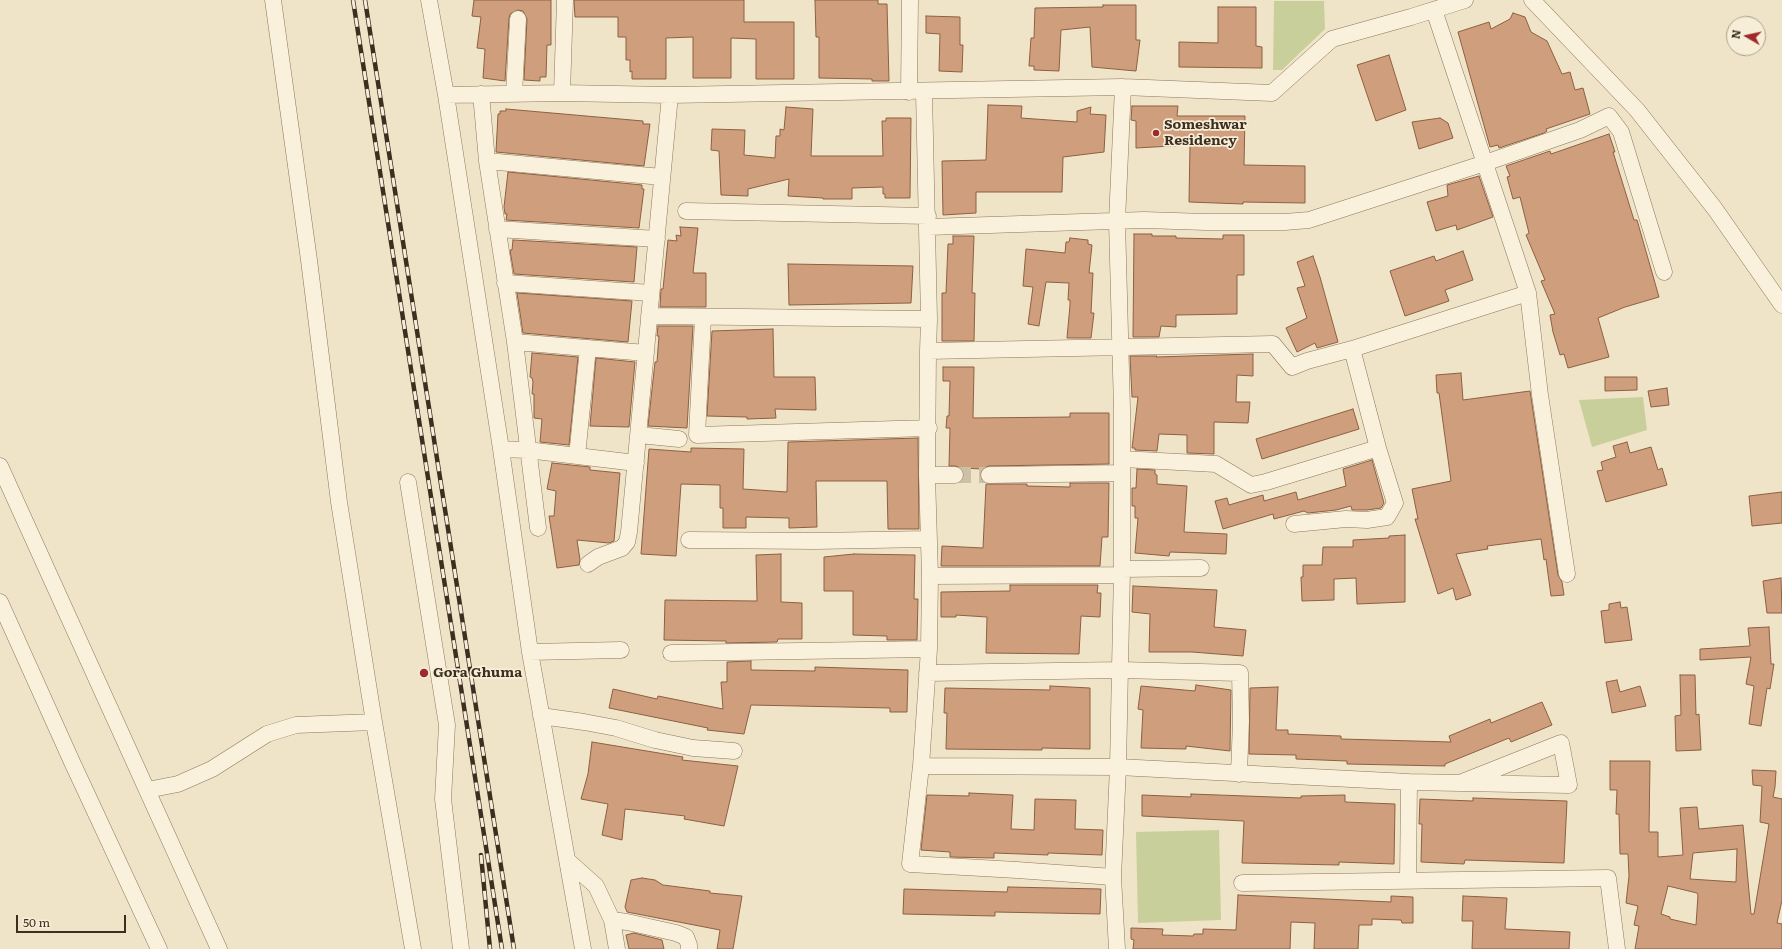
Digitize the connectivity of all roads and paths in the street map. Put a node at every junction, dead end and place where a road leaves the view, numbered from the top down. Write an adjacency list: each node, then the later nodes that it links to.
1 (273, 0): 69 (street)
2 (429, 0): 14 (street)
3 (565, 0): 11 (street)
4 (910, 0): 10 (street)
5 (1465, 0): 7 (street)
6 (1532, 0): 28 (street)
7 (1434, 10): 9 (street); 17 (street)
8 (518, 19): 13 (street)
9 (1123, 87): 10 (street); 20 (street)
10 (917, 92): 15 (street); 21 (street)
11 (562, 93): 13 (street); 15 (street)
12 (481, 94): 13 (street); 14 (street); 16 (street)
13 (514, 94)
14 (446, 95): 42 (street)
15 (670, 95): 18 (street)
16 (487, 161): 18 (street); 22 (street)
17 (1485, 163): 20 (street); 24 (street); 27 (street)
18 (662, 177): 23 (street)
19 (686, 211): 21 (street)
20 (1116, 221): 21 (street); 33 (street)
21 (928, 222): 31 (street)
22 (497, 229): 23 (street); 25 (street)
23 (657, 240): 26 (street)
24 (1664, 272)
25 (506, 283): 26 (street); 32 (street)
26 (651, 293): 29 (street)
27 (1528, 293): 35 (street); 59 (street)
28 (1782, 305)
29 (649, 316): 30 (street); 37 (street)
30 (703, 318): 31 (street); 38 (street)
31 (929, 319): 36 (street)
32 (515, 342): 34 (street); 43 (street)
33 (1119, 346): 35 (street); 36 (street); 47 (street)
34 (588, 348): 37 (street); 44 (street)
35 (1352, 349): 41 (street)
36 (928, 351): 38 (street)
37 (646, 353): 39 (street)
38 (929, 428): 48 (street)
39 (639, 435): 40 (street); 45 (street)
40 (679, 439)
41 (1378, 448): 47 (street); 52 (street)
42 (501, 449): 43 (street); 64 (street)
43 (527, 450): 44 (street); 53 (street)
44 (577, 456): 45 (street)
45 (636, 463): 56 (street)
46 (0, 466): 76 (street)
47 (1122, 466): 50 (street); 58 (street)
48 (927, 475): 49 (street); 54 (street)
49 (955, 475)
50 (989, 475)
51 (408, 482): 85 (street)
52 (1294, 524)
53 (538, 528)
54 (928, 539): 55 (street); 60 (street)
55 (689, 540)
56 (588, 564)
57 (1201, 568): 58 (street)
58 (1122, 572): 60 (street); 66 (street)
59 (1566, 574)
60 (930, 576): 62 (street)
61 (0, 602): 82 (street)
62 (929, 649): 65 (street); 67 (street)
63 (621, 650): 64 (street)
64 (530, 652): 68 (street)
65 (671, 654)
66 (1120, 670): 67 (street); 72 (street); 73 (street)
67 (927, 673): 71 (street)
68 (541, 716): 70 (street); 77 (street)
69 (374, 722): 76 (street); 84 (street)
70 (734, 751)
71 (920, 766): 72 (street); 78 (street)
72 (1118, 767): 73 (street); 78 (street)
73 (1239, 774): 74 (street)
74 (1408, 782): 75 (street); 79 (street)
75 (1460, 783): 75 (street)
76 (147, 790): 83 (street)
77 (568, 861): 81 (street); 86 (street)
78 (1113, 877): 89 (street)
79 (1408, 880): 80 (street); 90 (street)
80 (1242, 883)
81 (612, 920): 87 (street); 88 (street)
82 (159, 949)
83 (219, 949)
84 (413, 949)
85 (461, 949)
86 (583, 949)
87 (617, 949)
88 (689, 949)
89 (1117, 949)
90 (1617, 949)

